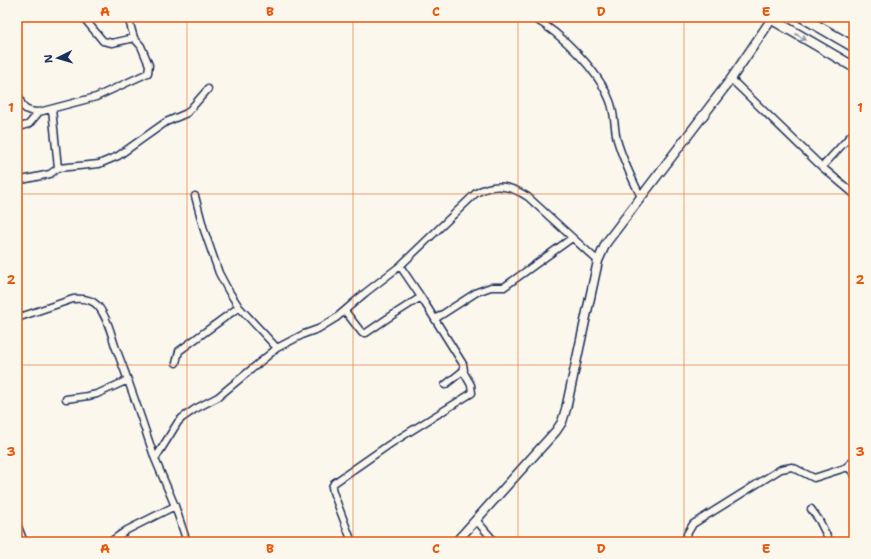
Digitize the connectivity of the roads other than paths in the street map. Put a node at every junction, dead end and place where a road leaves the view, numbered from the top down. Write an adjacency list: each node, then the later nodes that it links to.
1 (83, 17): 6 (street)
2 (128, 17): 6 (street)
3 (532, 17): 21 (street)
4 (802, 17): 7 (main road)
5 (771, 18): 8 (main road, one-way to 8); 9 (street)
6 (134, 38): 12 (street)
7 (854, 47)
8 (854, 67)
9 (731, 79): 16 (street); 21 (street)
10 (17, 89): 13 (street)
11 (208, 89): 17 (street)
12 (52, 109): 13 (street); 17 (street)
13 (39, 112): 14 (street)
14 (17, 128)
15 (854, 132): 16 (street)
16 (822, 167): 19 (street)
17 (58, 168): 18 (street)
18 (17, 182)
19 (854, 194)
20 (195, 196): 26 (street)
21 (641, 197): 23 (street)
22 (572, 238): 23 (street); 24 (street); 29 (street)
23 (598, 261): 42 (street)
24 (400, 266): 25 (street); 27 (street)
25 (421, 297): 27 (street); 29 (street)
26 (239, 308): 30 (street); 31 (street)
27 (345, 311): 30 (street)
28 (17, 318): 33 (street)
29 (435, 318): 32 (street)
30 (277, 348): 36 (street)
31 (176, 363)
32 (463, 371): 34 (street); 47 (street)
33 (128, 380): 35 (street); 36 (street)
34 (445, 385)
35 (66, 399)
36 (155, 459): 40 (street)
37 (854, 460): 38 (street)
38 (845, 468): 39 (street); 50 (street)
39 (854, 474)
40 (174, 506): 45 (street); 46 (street)
41 (811, 509): 51 (street)
42 (476, 520): 48 (street); 49 (street)
43 (17, 524): 44 (street)
44 (24, 542)
45 (110, 542)
46 (187, 542)
47 (352, 542)
48 (456, 542)
49 (495, 542)
50 (685, 542)
51 (830, 542)

